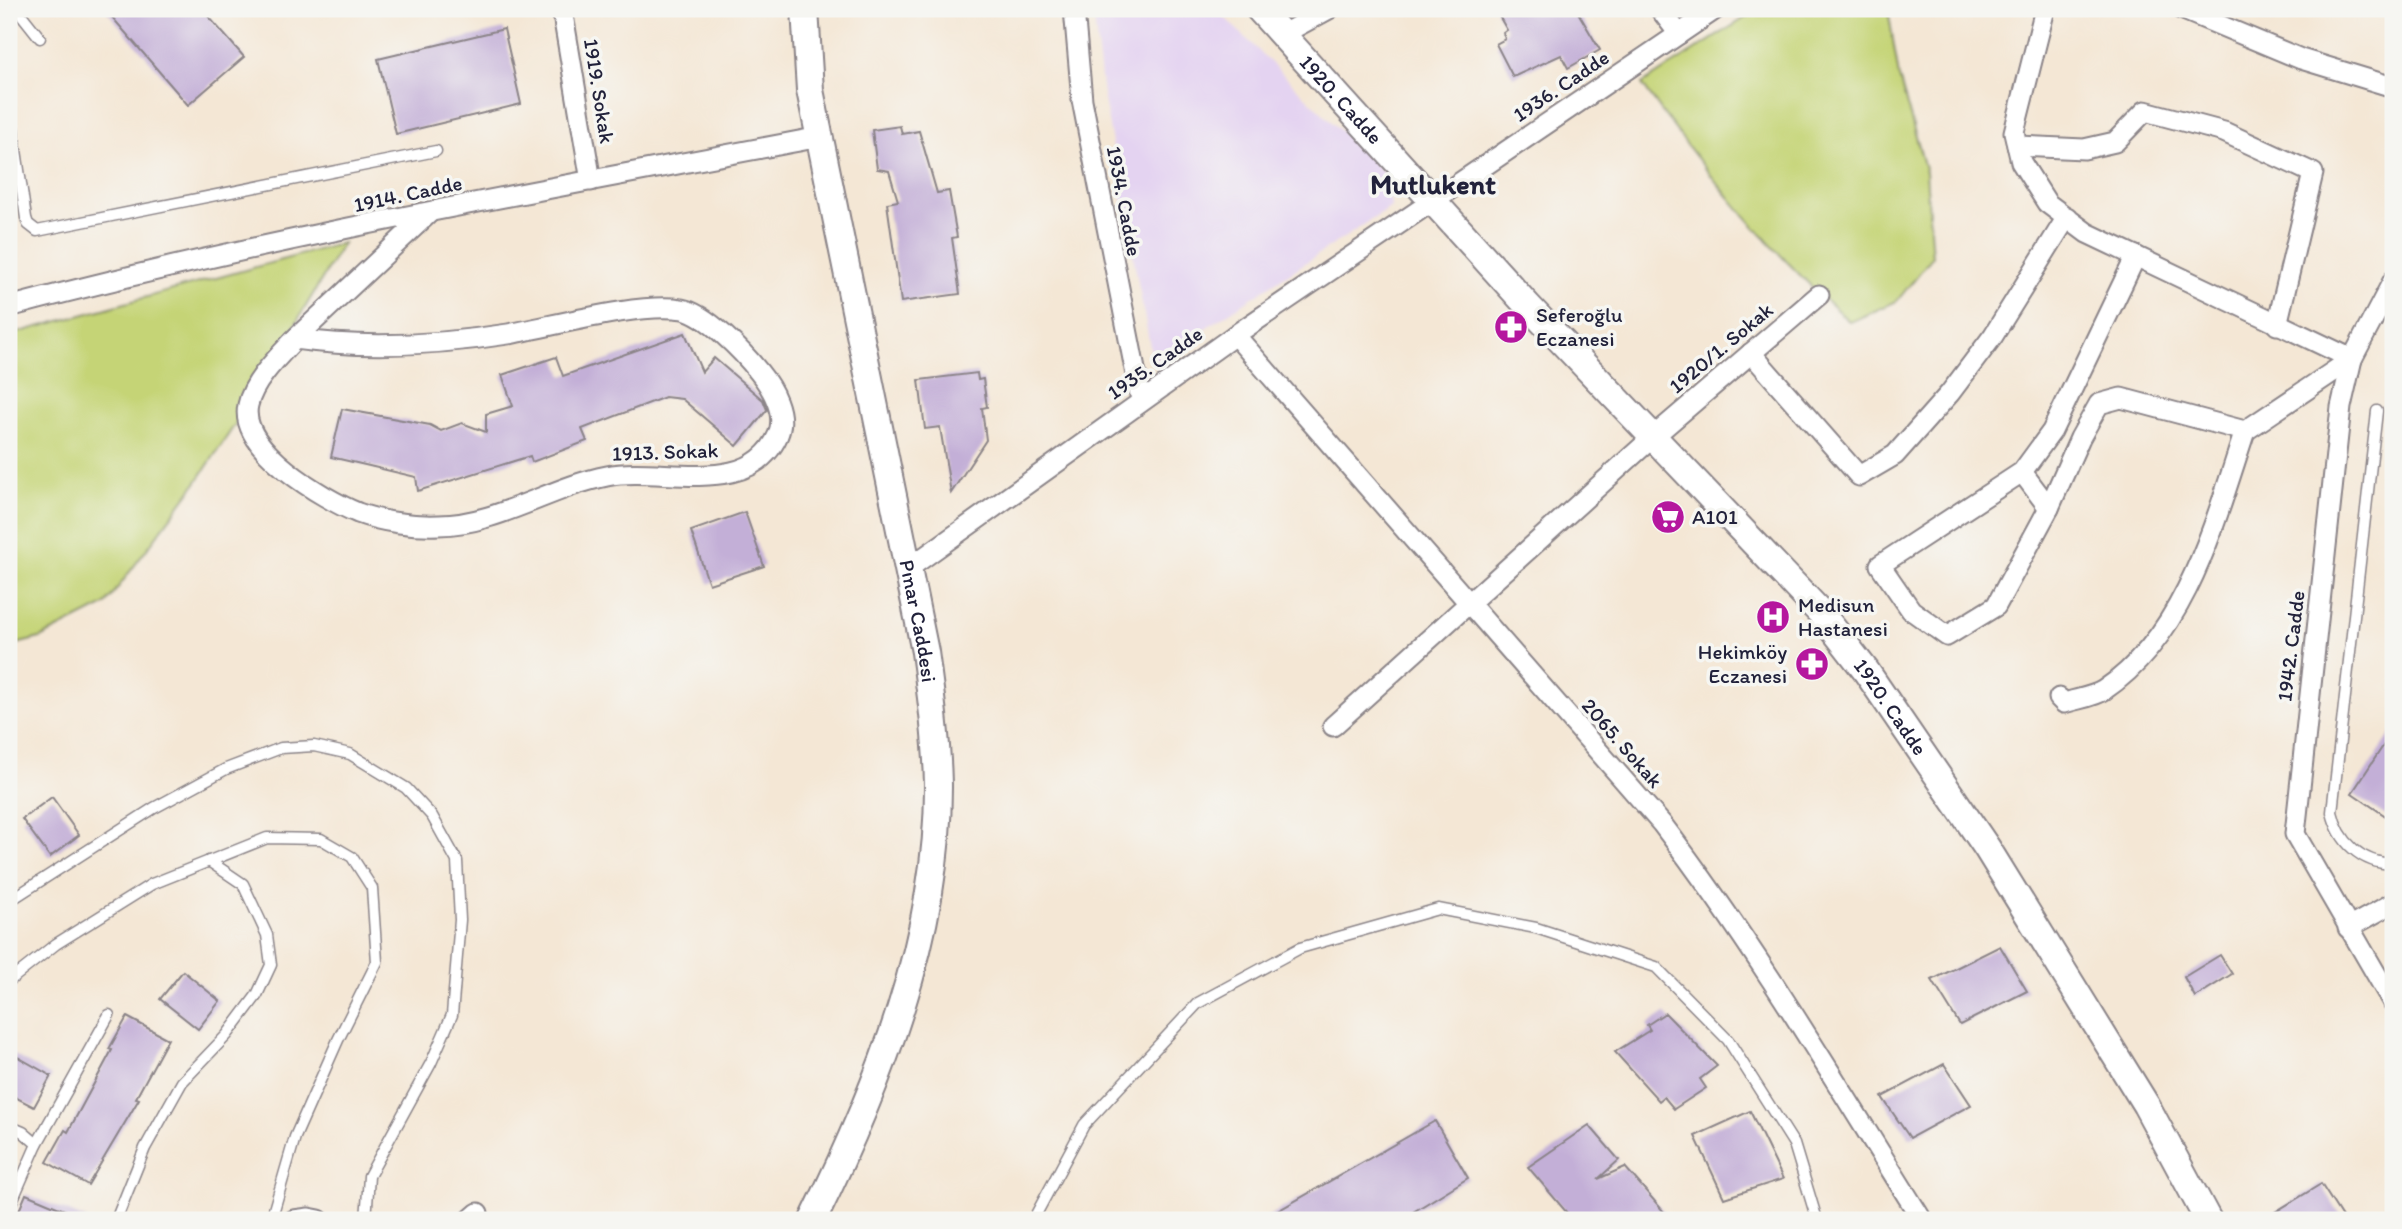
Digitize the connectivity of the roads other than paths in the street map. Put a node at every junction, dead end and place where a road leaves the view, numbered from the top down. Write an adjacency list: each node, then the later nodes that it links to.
1 (16, 9): 13 (lane)
2 (562, 9): 19 (street, 1919. Sokak)
3 (805, 9): 16 (main road, Pınar Caddesi)
4 (1074, 9): 32 (street, 1934. Cadde)
5 (1259, 9): 11 (main road, 1920. Cadde)
6 (1329, 9): 11 (street)
7 (1660, 9): 12 (street)
8 (1716, 9): 12 (street, 1936. Cadde)
9 (2045, 9): 17 (street)
10 (2181, 9): 14 (street)
11 (1283, 34): 20 (main road, 1920. Cadde)
12 (1679, 34): 20 (street, 1936. Cadde)
13 (40, 38)
14 (2393, 87)
15 (9, 102): 18 (lane)
16 (820, 137): 19 (street, 1914. Cadde); 38 (main road, Pınar Caddesi)
17 (2017, 146): 22 (street); 27 (street)
18 (436, 151)
19 (591, 181): 21 (street, 1914. Cadde)
20 (1430, 201): 28 (street, 1935. Cadde); 35 (main road, 1920. Cadde)
21 (429, 213): 26 (street, 1914. Cadde); 29 (street, 1913. Sokak)
22 (2067, 217): 23 (street); 30 (street)
23 (2136, 256): 27 (street); 36 (street)
24 (2393, 281): 31 (street, 1942. Cadde)
25 (1819, 295): 30 (street, 1920/1. Sokak)
26 (9, 307)
27 (2277, 325): 31 (street)
28 (1235, 335): 32 (street, 1935. Cadde); 39 (street, 2065. Sokak)
29 (295, 339): 29 (street, 1913. Sokak)
30 (1751, 353): 35 (street, 1920/1. Sokak)
31 (2352, 359): 34 (street); 46 (street, 1942. Cadde)
32 (1140, 400): 38 (street, 1935. Cadde)
33 (2377, 411): 43 (lane)
34 (2245, 431): 37 (street); 40 (street)
35 (1653, 437): 39 (street, 1920/1. Sokak); 62 (main road, 1920. Cadde)
36 (2022, 472): 37 (street); 37 (street)
37 (2049, 508)
38 (909, 568): 58 (main road, Pınar Caddesi)
39 (1469, 603): 41 (street, 1920/1. Sokak); 61 (street, 2065. Sokak)
40 (2060, 698)
41 (1334, 726)
42 (209, 861): 47 (lane); 53 (lane); 54 (lane)
43 (2393, 864)
44 (9, 901): 57 (lane)
45 (2393, 903): 46 (street)
46 (2348, 929): 48 (street, 1942. Cadde)
47 (9, 981)
48 (2393, 1003)
49 (109, 1014): 51 (lane)
50 (9, 1126): 51 (lane)
51 (37, 1144): 52 (lane)
52 (9, 1208)
53 (116, 1220)
54 (271, 1220)
55 (294, 1220): 56 (street)
56 (319, 1220)
57 (366, 1220)
58 (813, 1220)
59 (1033, 1220): 60 (lane)
60 (1817, 1220)
61 (1922, 1220)
62 (2208, 1220)

